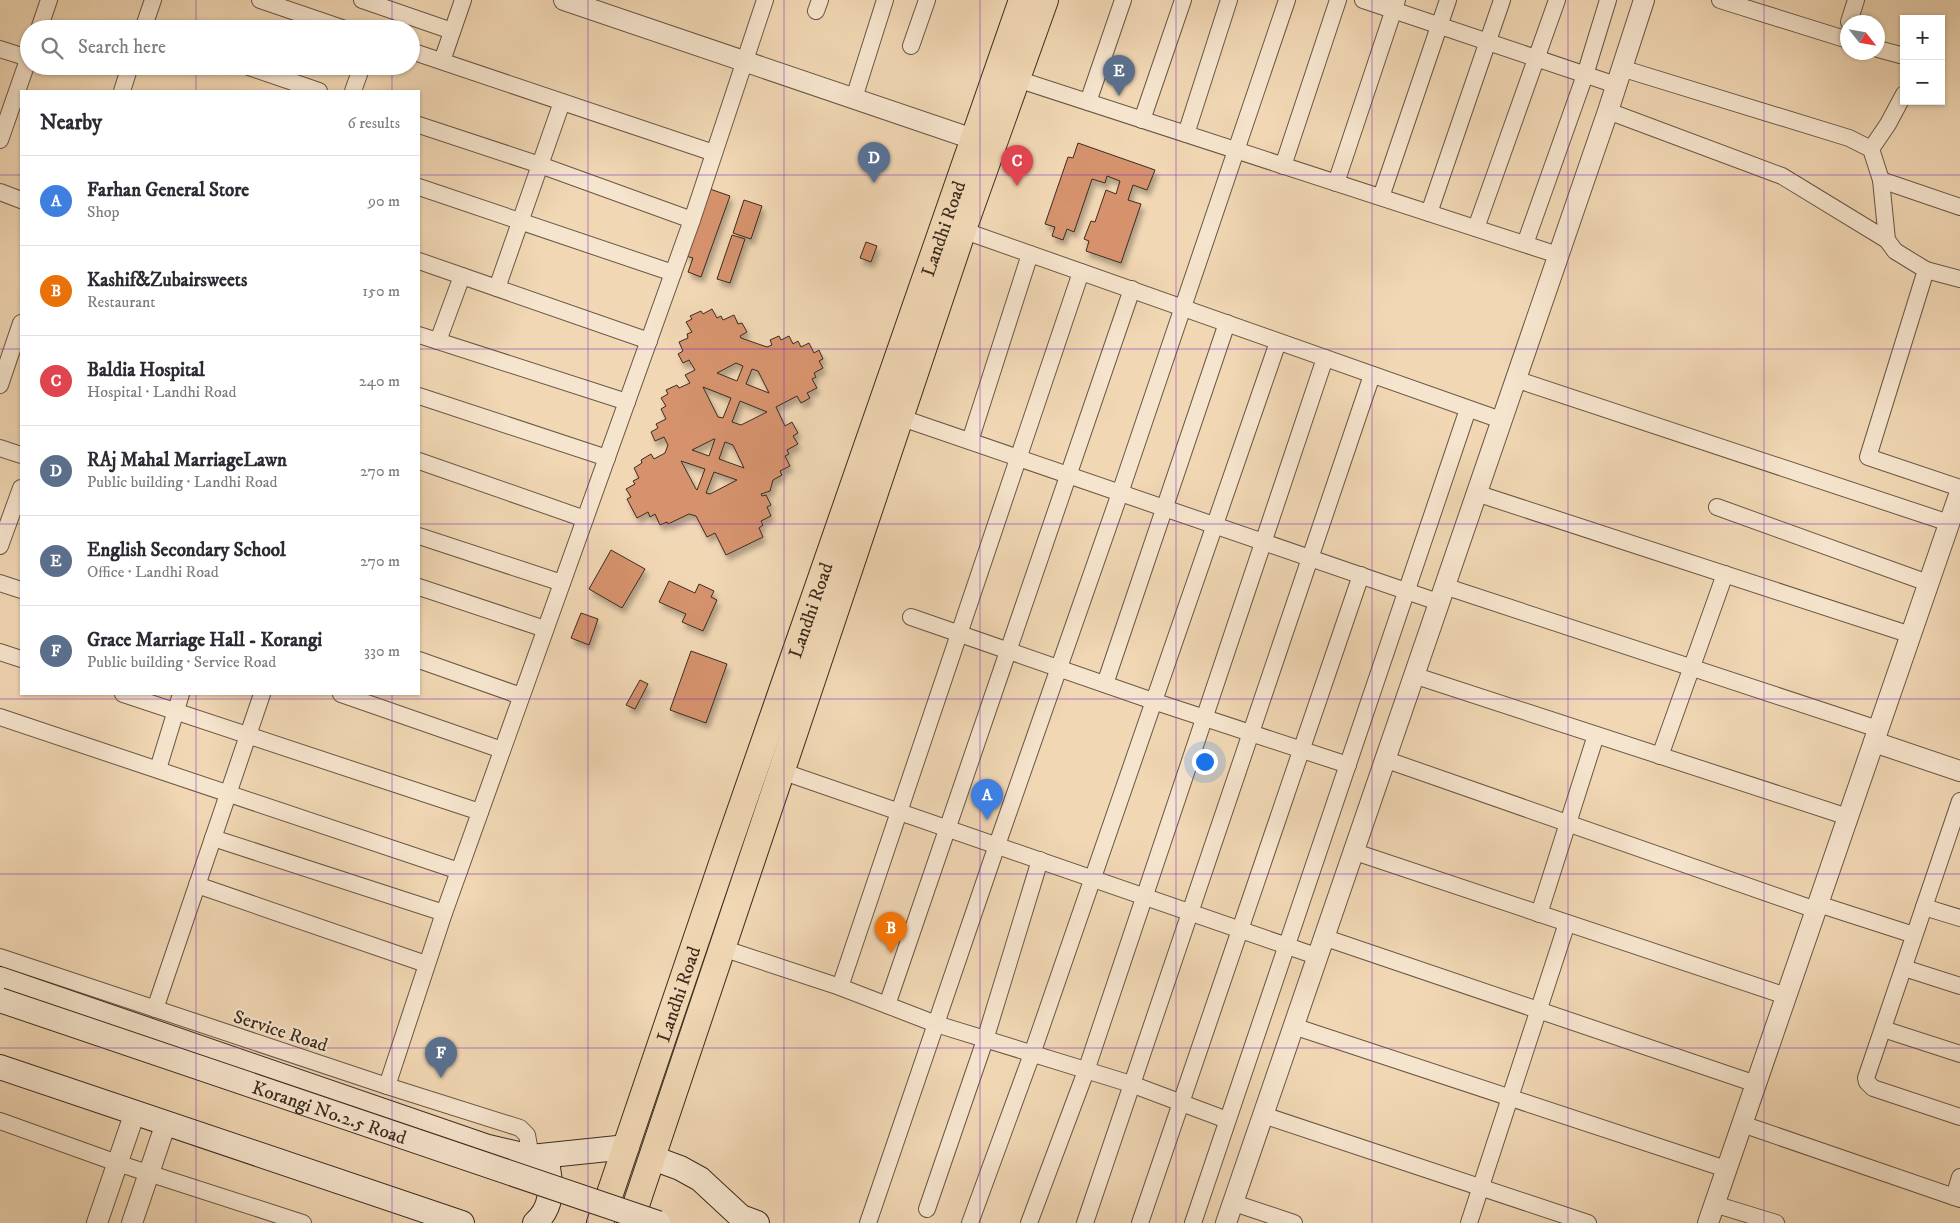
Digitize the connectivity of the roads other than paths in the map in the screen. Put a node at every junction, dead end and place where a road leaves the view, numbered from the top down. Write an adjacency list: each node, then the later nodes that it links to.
1 (49, 0): 27 (street)
2 (152, 0): 28 (street)
3 (260, 0): 29 (street)
4 (362, 0): 31 (street)
5 (463, 0): 31 (street)
6 (564, 0): 41 (street)
7 (764, 0): 41 (street)
8 (885, 0): 53 (street)
9 (927, 0): 34 (street)
10 (1022, 0): 62 (main road, Landhi Road)
11 (1045, 0): 49 (main road, Landhi Road)
12 (1123, 0): 55 (street)
13 (1183, 0): 59 (street)
14 (1230, 0): 61 (street)
15 (1287, 0): 65 (street)
16 (1338, 0): 68 (street)
17 (1363, 0): 25 (street)
18 (1448, 0): 30 (street)
19 (1502, 0): 33 (street)
20 (1557, 0): 40 (street)
21 (1608, 0): 47 (street)
22 (1644, 0): 48 (street)
23 (1720, 0): 32 (street)
24 (1856, 0): 26 (street)
25 (1396, 5): 30 (street); 70 (street)
26 (1851, 15)
27 (42, 20)
28 (146, 20)
29 (319, 20)
30 (1440, 26): 33 (street); 73 (street)
31 (452, 31): 42 (street)
32 (1840, 34)
33 (1487, 42): 40 (street); 76 (street)
34 (911, 46)
35 (0, 49): 38 (street)
36 (1885, 51): 39 (street)
37 (420, 54): 42 (street)
38 (20, 55)
39 (1900, 55)
40 (1536, 59): 47 (street); 79 (street)
41 (744, 60): 53 (street); 66 (street)
42 (442, 61): 54 (street)
43 (22, 75): 58 (street)
44 (128, 75): 50 (street)
45 (272, 75): 51 (street)
46 (359, 75): 52 (street)
47 (1586, 75): 48 (street); 82 (street)
48 (1619, 77): 57 (street); 64 (street)
49 (1017, 79): 55 (street); 80 (main road, Landhi Road)
50 (124, 90)
51 (316, 90)
52 (353, 90)
53 (854, 98): 62 (street)
54 (562, 102): 66 (street); 67 (street)
55 (1088, 102): 59 (street)
56 (1900, 102): 64 (street)
57 (1608, 111): 81 (street); 84 (street)
58 (3, 119): 63 (street)
59 (1142, 120): 61 (street)
60 (420, 125): 67 (street)
61 (1186, 134): 65 (street)
62 (974, 139): 231 (main road, Landhi Road)
63 (0, 140)
64 (1871, 149): 69 (street)
65 (1235, 150): 68 (street); 93 (street)
66 (714, 153): 78 (street)
67 (540, 165): 77 (street); 78 (street)
68 (1283, 166): 70 (street)
69 (1881, 180): 75 (street); 81 (street)
70 (1336, 183): 73 (street)
71 (420, 187): 77 (street)
72 (0, 192): 74 (street)
73 (1380, 197): 76 (street)
74 (20, 200)
75 (1960, 207)
76 (1429, 213): 79 (street)
77 (519, 220): 88 (street); 91 (street)
78 (692, 220): 88 (street)
79 (1476, 228): 82 (street)
80 (962, 230): 83 (street); 107 (main road, Landhi Road)
81 (1887, 240): 86 (street)
82 (1525, 244): 84 (street)
83 (1030, 254): 87 (street); 109 (street)
84 (1558, 254): 102 (street)
85 (420, 261): 89 (street)
86 (1926, 270): 90 (street); 116 (street)
87 (1081, 272): 92 (street); 113 (street)
88 (673, 273): 98 (street)
89 (462, 276): 91 (street); 97 (street)
90 (1960, 279)
91 (497, 288): 98 (street)
92 (1132, 290): 93 (street); 115 (street)
93 (1182, 307): 94 (street); 118 (street)
94 (1227, 323): 99 (street); 121 (street)
95 (20, 327): 103 (street)
96 (420, 335): 97 (street)
97 (438, 341): 105 (street)
98 (649, 341): 105 (street)
99 (1278, 342): 100 (street); 125 (street)
100 (1325, 358): 101 (street); 127 (street)
101 (1372, 375): 106 (street); 129 (street)
102 (1515, 379): 108 (street); 124 (street)
103 (0, 385)
104 (420, 396): 112 (street)
105 (627, 402): 112 (street)
106 (1468, 408): 108 (street); 137 (street)
107 (900, 417): 109 (street); 170 (main road, Landhi Road)
108 (1501, 420): 119 (street)
109 (970, 441): 113 (street)
110 (0, 448): 111 (street)
111 (20, 455)
112 (606, 458): 123 (street)
113 (1018, 458): 115 (street); 141 (street)
114 (420, 461): 123 (street)
115 (1068, 475): 118 (street); 143 (street)
116 (1960, 490): 124 (street)
117 (20, 491): 122 (street)
118 (1120, 493): 121 (street); 147 (street)
119 (1476, 493): 130 (street); 138 (street)
120 (1717, 507): 134 (street)
121 (1164, 508): 125 (street); 150 (street)
122 (11, 517): 128 (street)
123 (585, 519): 133 (street)
124 (1949, 523): 134 (street)
125 (1214, 525): 127 (street); 156 (street)
126 (420, 536): 133 (street)
127 (1263, 541): 129 (street); 159 (street)
128 (0, 546)
129 (1310, 558): 131 (street); 160 (street)
130 (1725, 574): 142 (street); 148 (street)
131 (1361, 575): 137 (street); 164 (street)
132 (0, 583): 136 (street)
133 (562, 583): 140 (street)
134 (1928, 583): 142 (street)
135 (420, 587): 140 (street)
136 (20, 590)
137 (1406, 591): 138 (street); 168 (street)
138 (1441, 594): 148 (street); 149 (street)
139 (911, 617): 141 (street)
140 (545, 629): 155 (street)
141 (959, 634): 143 (street); 174 (street)
142 (1910, 634): 163 (street)
143 (1008, 650): 147 (street); 178 (street)
144 (0, 652): 145 (street)
145 (20, 659)
146 (420, 660): 155 (street)
147 (1059, 668): 150 (street); 180 (street)
148 (1692, 668): 163 (street); 166 (street)
149 (1413, 675): 162 (street); 167 (street)
150 (1105, 684): 156 (street)
151 (126, 695): 157 (street)
152 (181, 695): 157 (street)
153 (262, 695): 161 (street)
154 (344, 695): 165 (street)
155 (521, 696): 165 (street)
156 (1154, 701): 159 (street); 185 (street)
157 (176, 712): 161 (street); 169 (street)
158 (0, 717): 169 (street)
159 (1205, 718): 160 (street); 187 (street)
160 (1250, 732): 164 (street); 190 (street)
161 (248, 734): 172 (street); 175 (street)
162 (1596, 735): 166 (street); 177 (street)
163 (1876, 735): 171 (street); 176 (street)
164 (1301, 749): 168 (street); 195 (street)
165 (502, 750): 175 (street)
166 (1660, 756): 176 (street)
167 (1384, 759): 177 (street); 182 (street)
168 (1348, 765): 197 (street)
169 (158, 769): 172 (street)
170 (781, 771): 174 (street); 199 (main road, Landhi Road)
171 (1960, 771)
172 (228, 793): 179 (street); 184 (street)
173 (1960, 801): 181 (street)
174 (899, 811): 178 (street); 205 (street)
175 (480, 812): 184 (street)
176 (1848, 817): 188 (street)
177 (1568, 823): 188 (street); 192 (street)
178 (947, 828): 180 (street); 208 (street)
179 (213, 838): 186 (street); 191 (street)
180 (997, 845): 183 (street); 211 (street)
181 (1952, 849): 189 (street)
182 (1352, 852): 192 (street); 198 (street)
183 (1040, 860): 185 (street); 214 (street)
184 (460, 871): 191 (street)
185 (1092, 878): 187 (street); 215 (street)
186 (197, 885): 201 (street); 209 (street)
187 (1144, 896): 190 (street); 218 (street)
188 (1817, 907): 196 (street); 206 (street)
189 (1924, 907): 193 (street); 196 (street)
190 (1190, 912): 195 (street); 219 (street)
191 (444, 913): 201 (street)
192 (1539, 914): 194 (street)
193 (1960, 918)
194 (1567, 923): 206 (street); 210 (street)
195 (1240, 929): 197 (street); 223 (street)
196 (1914, 936): 202 (street)
197 (1286, 945): 198 (street); 227 (street)
198 (1320, 946): 210 (street); 212 (street)
199 (722, 948): 205 (street); 233 (main road, Landhi Road)
200 (0, 957): 209 (street, Service Road)
201 (426, 964): 221 (street)
202 (1904, 968): 204 (street); 213 (street)
203 (0, 979): 232 (main road)
204 (1960, 986)
205 (840, 987): 208 (street)
206 (1786, 996): 220 (street)
207 (0, 1000): 251 (main road, Korangi No.2.5 Road, bridge)
208 (887, 1006): 211 (street)
209 (155, 1009): 221 (street, Service Road)
210 (1538, 1010): 220 (street); 222 (street)
211 (936, 1024): 214 (street); 252 (street)
212 (1293, 1026): 222 (street); 225 (street)
213 (1883, 1029): 216 (street); 226 (street)
214 (985, 1040): 215 (street); 242 (street)
215 (1032, 1054): 218 (street); 253 (street)
216 (1960, 1054)
217 (0, 1067): 224 (main road)
218 (1086, 1070): 219 (street); 254 (street)
219 (1131, 1084): 223 (street); 255 (street)
220 (1756, 1084): 230 (street)
221 (386, 1086): 232 (street, Service Road)
222 (1510, 1098): 235 (street); 238 (street)
223 (1182, 1103): 227 (street); 256 (street)
224 (135, 1112): 229 (main road); 234 (street)
225 (1263, 1115): 238 (street); 240 (street)
226 (1960, 1117)
227 (1227, 1120): 257 (street)
228 (0, 1121): 234 (street)
229 (166, 1123): 236 (street); 247 (main road)
230 (1742, 1124): 235 (street); 239 (street)
231 (627, 1147): 232 (main road); 249 (main road, Landhi Road)
232 (538, 1157): 248 (main road)
233 (653, 1158): 243 (main road); 250 (main road, Landhi Road)
234 (117, 1163): 236 (street); 244 (street)
235 (1726, 1169): 241 (street)
236 (149, 1172): 245 (street); 246 (street)
237 (1960, 1177): 239 (street)
238 (1481, 1187): 260 (street); 261 (street)
239 (1957, 1198)
240 (1234, 1203): 258 (street); 259 (street)
241 (1714, 1204): 262 (street); 263 (street)
242 (927, 1209)
243 (740, 1221)
244 (97, 1223)
245 (132, 1223)
246 (303, 1223)
247 (462, 1223)
248 (536, 1223)
249 (600, 1223)
250 (630, 1223)
251 (658, 1223)
252 (868, 1223)
253 (970, 1223)
254 (1029, 1223)
255 (1085, 1223)
256 (1140, 1223)
257 (1193, 1223)
258 (1226, 1223)
259 (1294, 1223)
260 (1469, 1223)
261 (1588, 1223)
262 (1708, 1223)
263 (1776, 1223)

